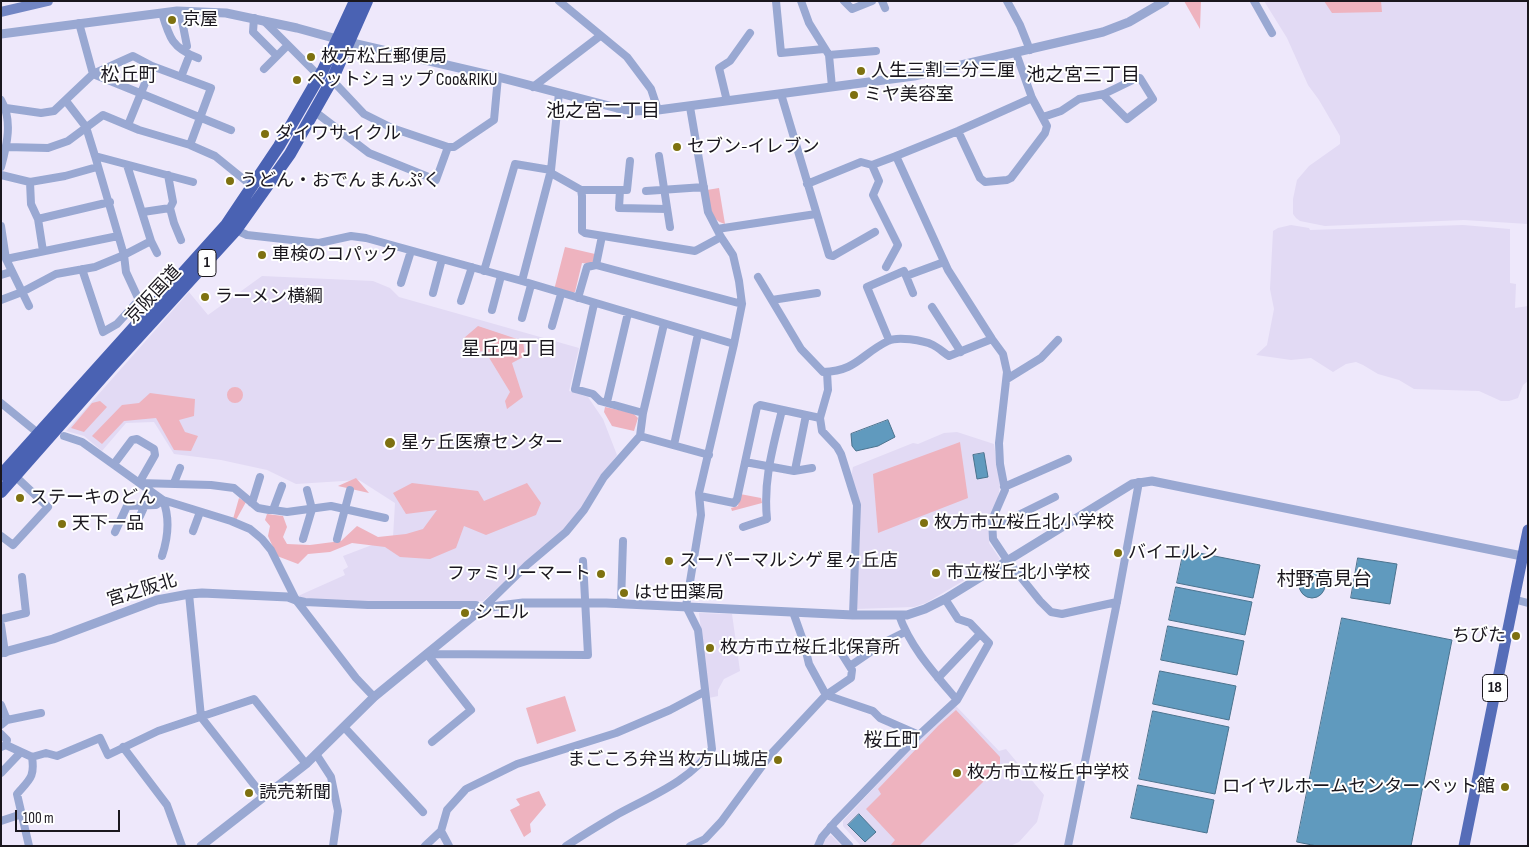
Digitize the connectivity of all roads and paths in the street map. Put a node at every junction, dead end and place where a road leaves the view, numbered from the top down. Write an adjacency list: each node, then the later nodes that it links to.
1 (48, 1): 13 (main road)
2 (355, 1): 21 (highway, 京阪国道 / 1)
3 (367, 1): 21 (highway, 京阪国道 / 1)
4 (559, 1): 20 (street)
5 (776, 1): 26 (street)
6 (801, 1): 26 (street)
7 (844, 1): 8 (street)
8 (872, 1)
9 (1007, 1): 24 (street)
10 (1165, 1): 24 (street)
11 (1254, 1): 18 (street)
12 (180, 11): 14 (street); 15 (street); 23 (street)
13 (1, 12)
14 (162, 13): 16 (street); 29 (street)
15 (258, 19): 21 (street); 22 (street); 28 (street)
16 (79, 23): 19 (street); 33 (street)
17 (750, 33): 46 (street)
18 (1272, 33)
19 (1, 34)
20 (600, 36): 37 (street); 49 (street)
21 (343, 41): 35 (street); 36 (highway, 京阪国道 / 1)
22 (288, 45): 28 (street); 36 (street)
23 (187, 46)
24 (1030, 50): 27 (street)
25 (876, 51): 26 (street)
26 (826, 52): 38 (street)
27 (1016, 53): 38 (street); 43 (street)
28 (277, 56): 32 (street)
29 (198, 58)
30 (188, 59): 34 (street)
31 (152, 66): 33 (street); 34 (street); 40 (street)
32 (264, 69)
33 (92, 74): 40 (street); 45 (street)
34 (181, 77): 51 (street)
35 (498, 77): 37 (street); 59 (street)
36 (326, 78): 50 (highway, 京阪国道 / 1); 59 (street); 74 (highway, 京阪国道 / 1)
37 (534, 87): 39 (street)
38 (832, 87): 41 (street)
39 (560, 93): 49 (street); 68 (street)
40 (140, 94): 51 (street); 53 (street)
41 (780, 94): 46 (street); 73 (street)
42 (1104, 94): 42 (street); 52 (street)
43 (1032, 98): 52 (street); 56 (street)
44 (1, 100): 48 (street)
45 (66, 101): 48 (street); 54 (street)
46 (728, 102): 47 (street)
47 (690, 107): 49 (street); 75 (street)
48 (6, 108): 58 (street)
49 (658, 110)
50 (314, 111): 59 (street); 89 (highway, 京阪国道 / 1)
51 (199, 116): 55 (street); 57 (street)
52 (1043, 118): 56 (street)
53 (128, 126): 54 (street); 57 (street)
54 (86, 127): 58 (street); 60 (street)
55 (231, 130)
56 (958, 131): 62 (street)
57 (190, 145): 74 (street)
58 (6, 147): 66 (street)
59 (448, 147)
60 (96, 156): 64 (street); 67 (street)
61 (659, 156): 78 (street)
62 (896, 156): 65 (street); 102 (street)
63 (630, 161): 77 (street)
64 (128, 165): 70 (street); 83 (street)
65 (872, 165): 73 (street); 104 (street)
66 (1, 167)
67 (98, 167): 71 (street); 80 (street)
68 (551, 172): 76 (street); 107 (street); 113 (street)
69 (1, 175): 71 (street)
70 (168, 175): 72 (street); 81 (street)
71 (30, 182): 85 (street)
72 (193, 182)
73 (807, 184): 84 (street)
74 (252, 186): 140 (highway, 京阪国道 / 1)
75 (704, 187): 78 (street); 88 (street)
76 (581, 190): 77 (street); 92 (street)
77 (620, 190): 82 (street)
78 (663, 190): 79 (street); 82 (street)
79 (646, 191)
80 (110, 202): 85 (street); 91 (street)
81 (170, 208): 83 (street); 94 (street)
82 (667, 209): 87 (street)
83 (143, 212): 95 (street)
84 (816, 214): 88 (street); 90 (street)
85 (38, 219): 96 (street)
86 (1, 226): 100 (street)
87 (670, 228)
88 (716, 229): 93 (street)
89 (236, 230): 97 (street); 140 (highway, 京阪国道 / 1)
90 (875, 232)
91 (118, 236): 96 (street); 99 (street)
92 (602, 236): 93 (street); 103 (street)
93 (721, 237): 126 (street)
94 (181, 240)
95 (151, 241): 98 (street); 99 (street)
96 (43, 251): 100 (street)
97 (410, 251): 101 (street); 114 (street)
98 (157, 253)
99 (124, 255): 106 (street); 106 (street)
100 (6, 259): 108 (street)
101 (442, 259): 105 (street); 117 (street)
102 (944, 262): 111 (street); 135 (street)
103 (596, 265): 121 (street); 126 (street)
104 (886, 267)
105 (472, 268): 107 (street); 124 (street)
106 (82, 269): 116 (street)
107 (484, 271): 110 (street)
108 (11, 272): 109 (street); 116 (street)
109 (1, 275)
110 (502, 276): 113 (street); 129 (street)
111 (906, 276): 119 (street); 136 (street)
112 (758, 277): 123 (street)
113 (522, 282): 115 (street)
114 (401, 283)
115 (532, 284): 120 (street); 131 (street)
116 (22, 292): 122 (street); 127 (street)
117 (433, 293)
118 (817, 293): 123 (street)
119 (913, 293)
120 (561, 294): 121 (street); 133 (street)
121 (578, 298): 125 (street)
122 (1, 300)
123 (772, 300): 141 (street)
124 (462, 301)
125 (594, 304): 130 (street); 143 (street)
126 (742, 304): 138 (street)
127 (29, 306)
128 (932, 307): 139 (street)
129 (492, 310)
130 (628, 313): 132 (street); 143 (street)
131 (522, 318)
132 (664, 324): 134 (street); 146 (street)
133 (552, 326)
134 (698, 334): 138 (street); 152 (street)
135 (992, 339): 139 (street); 142 (street)
136 (889, 340): 139 (street); 141 (street)
137 (1058, 340): 142 (street)
138 (734, 344): 153 (street)
139 (961, 352)
140 (108, 363): 161 (highway, 京阪国道 / 1); 162 (highway, 京阪国道 / 1)
141 (827, 372): 148 (street)
142 (1007, 379): 168 (street)
143 (607, 402): 146 (street)
144 (1, 403): 149 (street)
145 (782, 410): 147 (street); 155 (street); 157 (street)
146 (643, 413): 151 (street)
147 (806, 415): 148 (street); 160 (street)
148 (820, 418): 208 (street)
149 (33, 428)
150 (64, 436): 156 (street)
151 (640, 436): 152 (street); 206 (street)
152 (674, 445): 153 (street)
153 (709, 455): 172 (street)
154 (1068, 459): 168 (street)
155 (745, 462): 157 (street); 172 (street)
156 (114, 464): 165 (street); 165 (street)
157 (768, 466): 160 (street); 183 (street)
158 (180, 468): 166 (street)
159 (812, 468): 160 (street)
160 (795, 470)
161 (1, 475)
162 (15, 476): 171 (highway, 京阪国道 / 1); 188 (street)
163 (260, 477): 175 (street)
164 (1139, 482): 193 (street); 194 (street); 201 (street)
165 (140, 483): 166 (street); 174 (street)
166 (174, 483): 175 (street)
167 (282, 486): 178 (street)
168 (1004, 487): 184 (street)
169 (307, 490): 177 (street)
170 (350, 490): 179 (street)
171 (1, 492)
172 (700, 496): 205 (street)
173 (1055, 497): 184 (street)
174 (163, 500): 176 (street); 180 (street); 192 (street)
175 (252, 503): 178 (street)
176 (145, 504): 181 (street); 186 (street)
177 (312, 509): 178 (street); 179 (street); 189 (street)
178 (273, 510)
179 (345, 510): 182 (street); 190 (street)
180 (200, 512): 187 (street); 200 (street)
181 (140, 516)
182 (385, 518)
183 (743, 527)
184 (992, 528): 194 (street)
185 (1528, 530): 193 (main road, 18)
186 (115, 532)
187 (193, 532)
188 (1, 536)
189 (303, 539)
190 (337, 540)
191 (622, 540): 203 (street)
192 (162, 556)
193 (1522, 556): 199 (main road, 18)
194 (1006, 560): 198 (street); 201 (street)
195 (583, 561): 202 (street)
196 (22, 577): 210 (street)
197 (189, 594): 200 (street, 宮之阪北); 215 (street, 宮之阪北); 225 (street)
198 (945, 599): 209 (street); 213 (street)
199 (1512, 599): 204 (street); 256 (main road, 18)
200 (296, 600): 206 (street); 221 (street)
201 (1117, 602): 255 (street)
202 (585, 603): 203 (street); 206 (street); 216 (street)
203 (620, 603): 205 (street)
204 (1528, 603)
205 (686, 606): 207 (street); 219 (street)
206 (483, 608): 216 (street)
207 (793, 612): 208 (street); 220 (street)
208 (854, 615): 209 (street)
209 (899, 615): 212 (street)
210 (1, 619)
211 (1, 625): 215 (street)
212 (905, 632): 217 (street); 218 (street)
213 (980, 634): 218 (street); 222 (street)
214 (840, 651): 217 (street)
215 (3, 653)
216 (427, 654): 221 (street); 230 (street)
217 (850, 666): 220 (street)
218 (938, 678): 222 (street)
219 (704, 692): 243 (street); 251 (street)
220 (826, 695): 229 (street); 244 (street)
221 (374, 697): 227 (street)
222 (957, 700): 229 (street)
223 (1, 705): 226 (street)
224 (41, 713): 226 (street)
225 (201, 717): 232 (street); 236 (street); 238 (street)
226 (4, 722)
227 (344, 727): 234 (street); 239 (street)
228 (1, 734): 231 (street)
229 (919, 735): 242 (street)
230 (432, 742)
231 (4, 746): 233 (street)
232 (123, 747): 235 (street); 246 (street)
233 (20, 753): 235 (street); 237 (street)
234 (316, 754): 236 (street); 248 (street)
235 (32, 757): 240 (street)
236 (306, 764): 238 (street)
237 (1, 773)
238 (263, 796): 247 (street)
239 (423, 812)
240 (22, 814): 241 (street); 245 (street)
241 (1, 820)
242 (831, 827): 253 (street); 254 (street)
243 (441, 831): 249 (street); 250 (street)
244 (708, 842): 252 (street)
245 (28, 846)
246 (182, 846)
247 (201, 846)
248 (333, 846)
249 (425, 846)
250 (449, 846)
251 (566, 846)
252 (690, 846)
253 (818, 846)
254 (849, 846)
255 (1068, 846)
256 (1464, 846)

